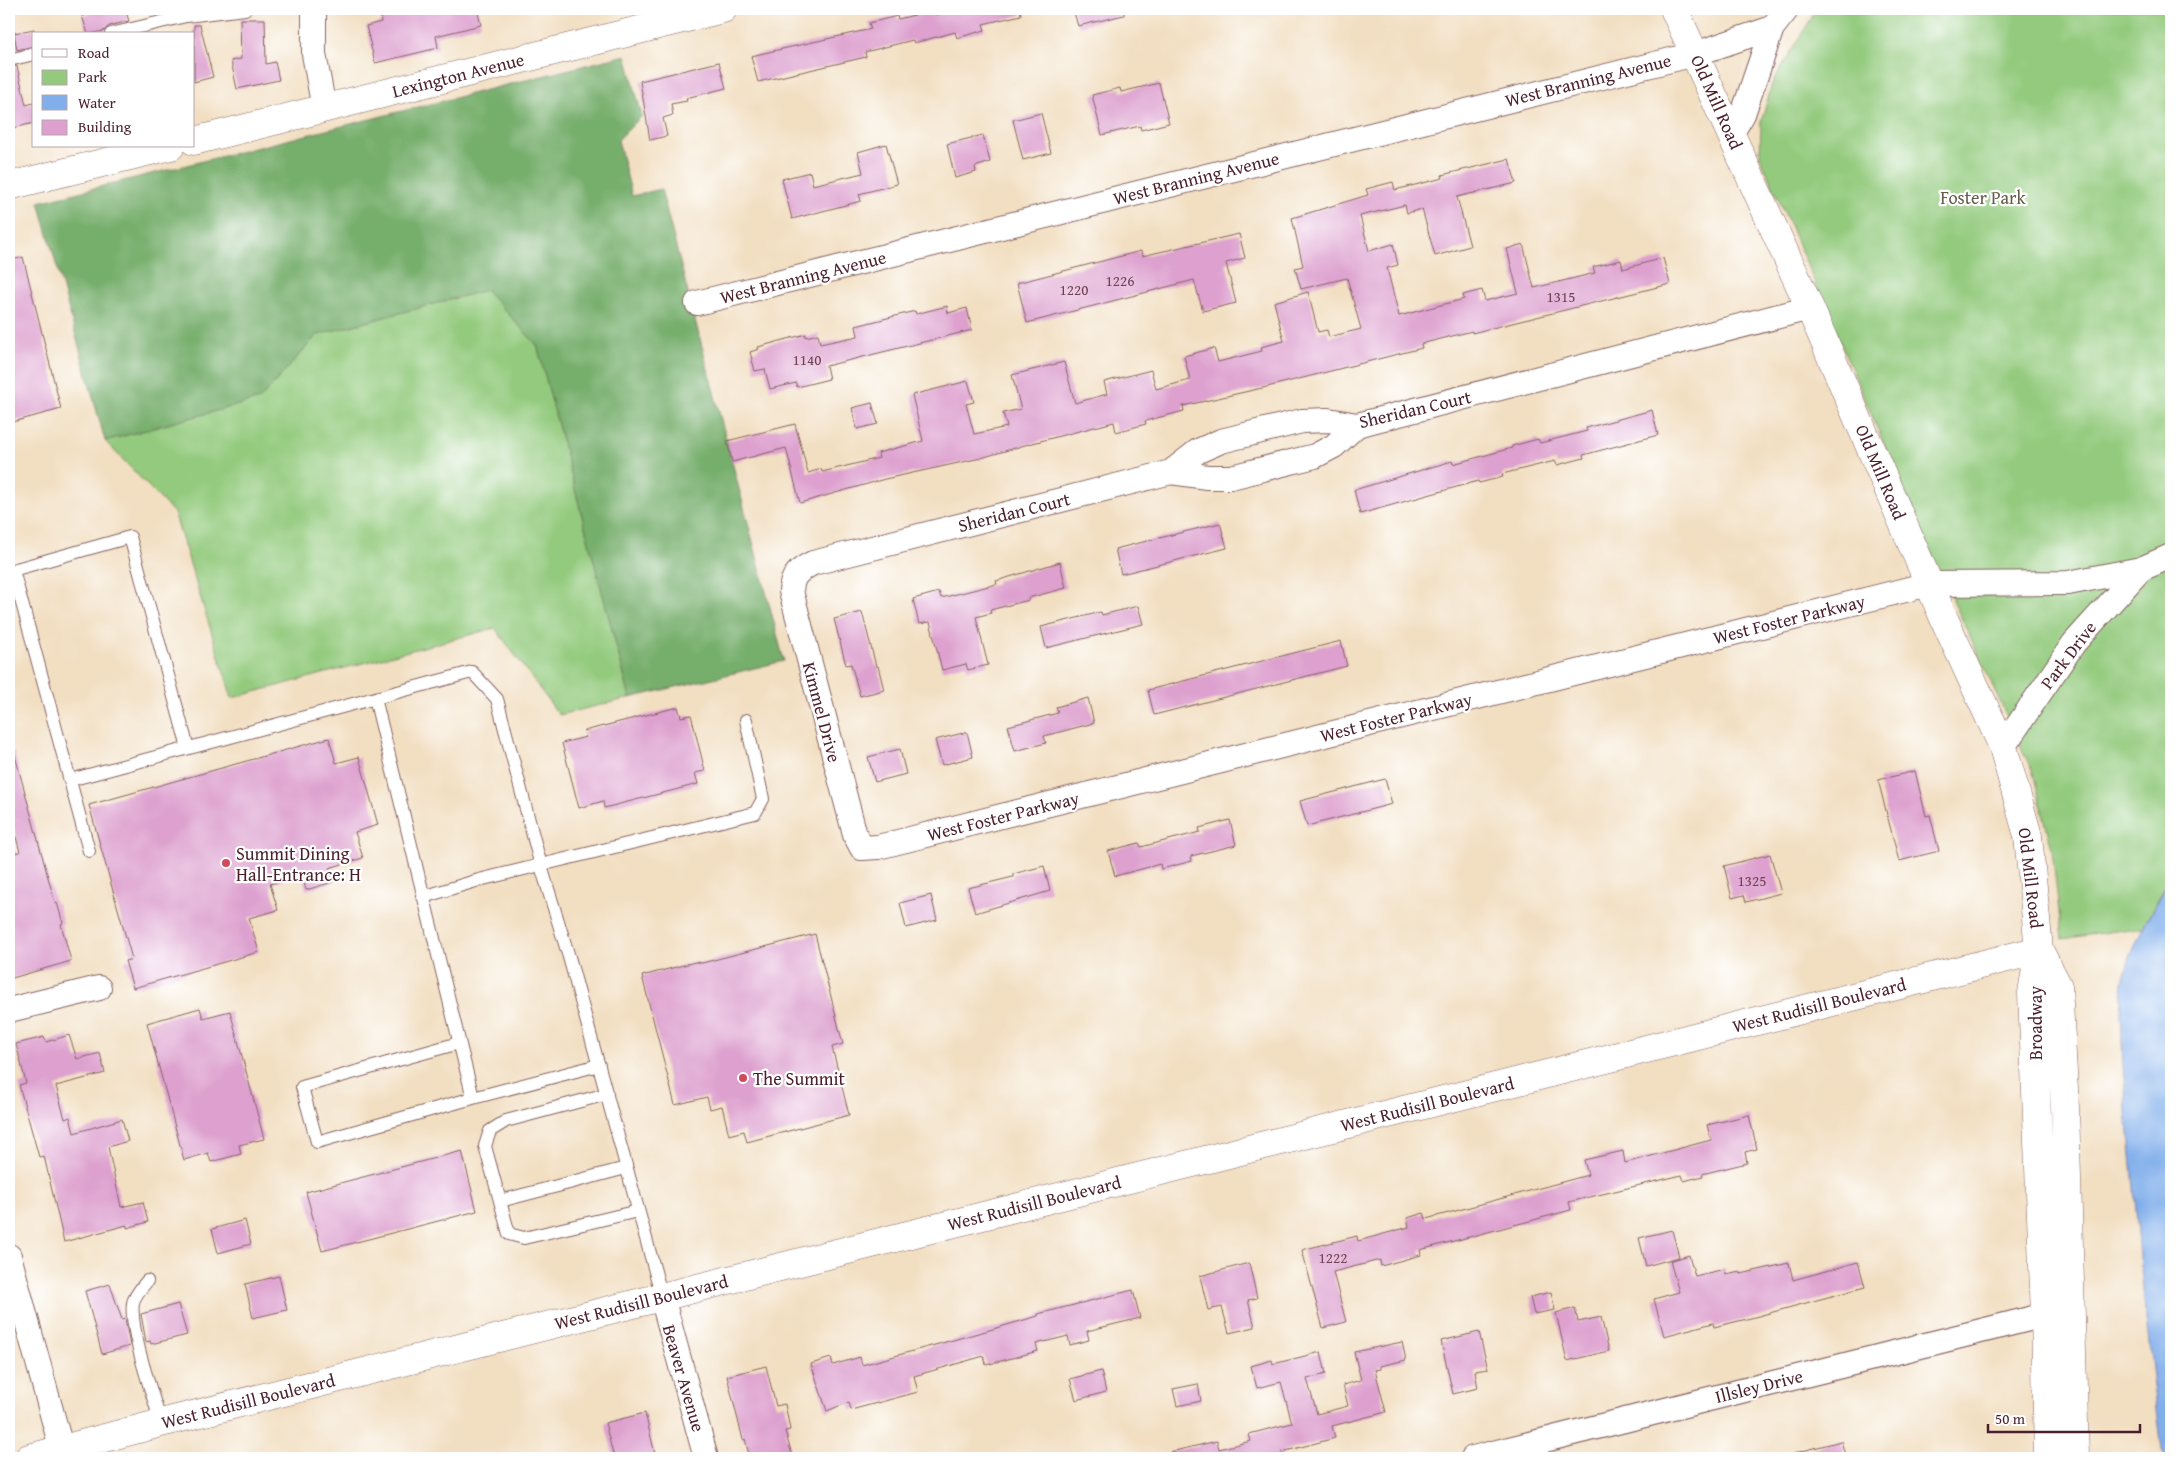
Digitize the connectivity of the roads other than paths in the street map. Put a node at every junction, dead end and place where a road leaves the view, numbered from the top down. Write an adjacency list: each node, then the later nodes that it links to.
1 (245, 9): 7 (lane)
2 (314, 9): 11 (street)
3 (723, 9): 11 (street, Lexington Avenue)
4 (1674, 9): 9 (street, Old Mill Road)
5 (1788, 9): 6 (street)
6 (1772, 28): 9 (street, West Branning Avenue); 12 (street)
7 (119, 32)
8 (32, 54): 10 (lane)
9 (1695, 54): 12 (street, Old Mill Road); 16 (street, West Branning Avenue)
10 (9, 60)
11 (324, 109): 13 (street, Lexington Avenue)
12 (1731, 134): 17 (street, Old Mill Road)
13 (195, 141)
14 (163, 148): 15 (street)
15 (9, 186)
16 (697, 303)
17 (1810, 308): 18 (street, Sheridan Court); 24 (street, Old Mill Road)
18 (1357, 425): 19 (street, Sheridan Court); 19 (street)
19 (1172, 472): 23 (street, Sheridan Court)
20 (2171, 556): 21 (street, Park Drive)
21 (2141, 569): 24 (street, Park Drive); 27 (street, Park Drive)
22 (11, 570): 28 (lane); 29 (lane)
23 (795, 574): 30 (street, Kimmel Drive)
24 (1929, 584): 27 (street, Old Mill Road); 30 (street, West Foster Parkway)
25 (375, 698): 28 (lane); 32 (lane); 33 (lane)
26 (746, 720): 32 (lane)
27 (2003, 747): 34 (street, Old Mill Road)
28 (188, 748): 29 (lane)
29 (70, 780): 31 (lane)
30 (862, 848)
31 (90, 851)
32 (540, 866): 33 (lane); 38 (lane)
33 (423, 897): 37 (lane)
34 (2040, 950): 46 (street, West Rudisill Boulevard); 47 (street, Broadway); 54 (street, Broadway)
35 (98, 988): 36 (street)
36 (9, 1010)
37 (459, 1043): 40 (lane); 40 (lane)
38 (599, 1065): 39 (lane); 40 (lane)
39 (607, 1094): 41 (lane); 42 (lane)
40 (473, 1098)
41 (626, 1168): 42 (lane); 43 (lane)
42 (500, 1200): 43 (lane)
43 (638, 1211): 46 (lane)
44 (10, 1263): 49 (street)
45 (147, 1281): 48 (lane)
46 (662, 1297): 48 (street, West Rudisill Boulevard); 51 (street, Beaver Avenue)
47 (2045, 1315): 52 (street, Illsley Drive); 53 (street, Broadway)
48 (161, 1423): 49 (street, West Rudisill Boulevard)
49 (63, 1454): 50 (street, West Rudisill Boulevard)
50 (29, 1458)
51 (706, 1458)
52 (1473, 1458)
53 (2048, 1458)
54 (2075, 1458)

